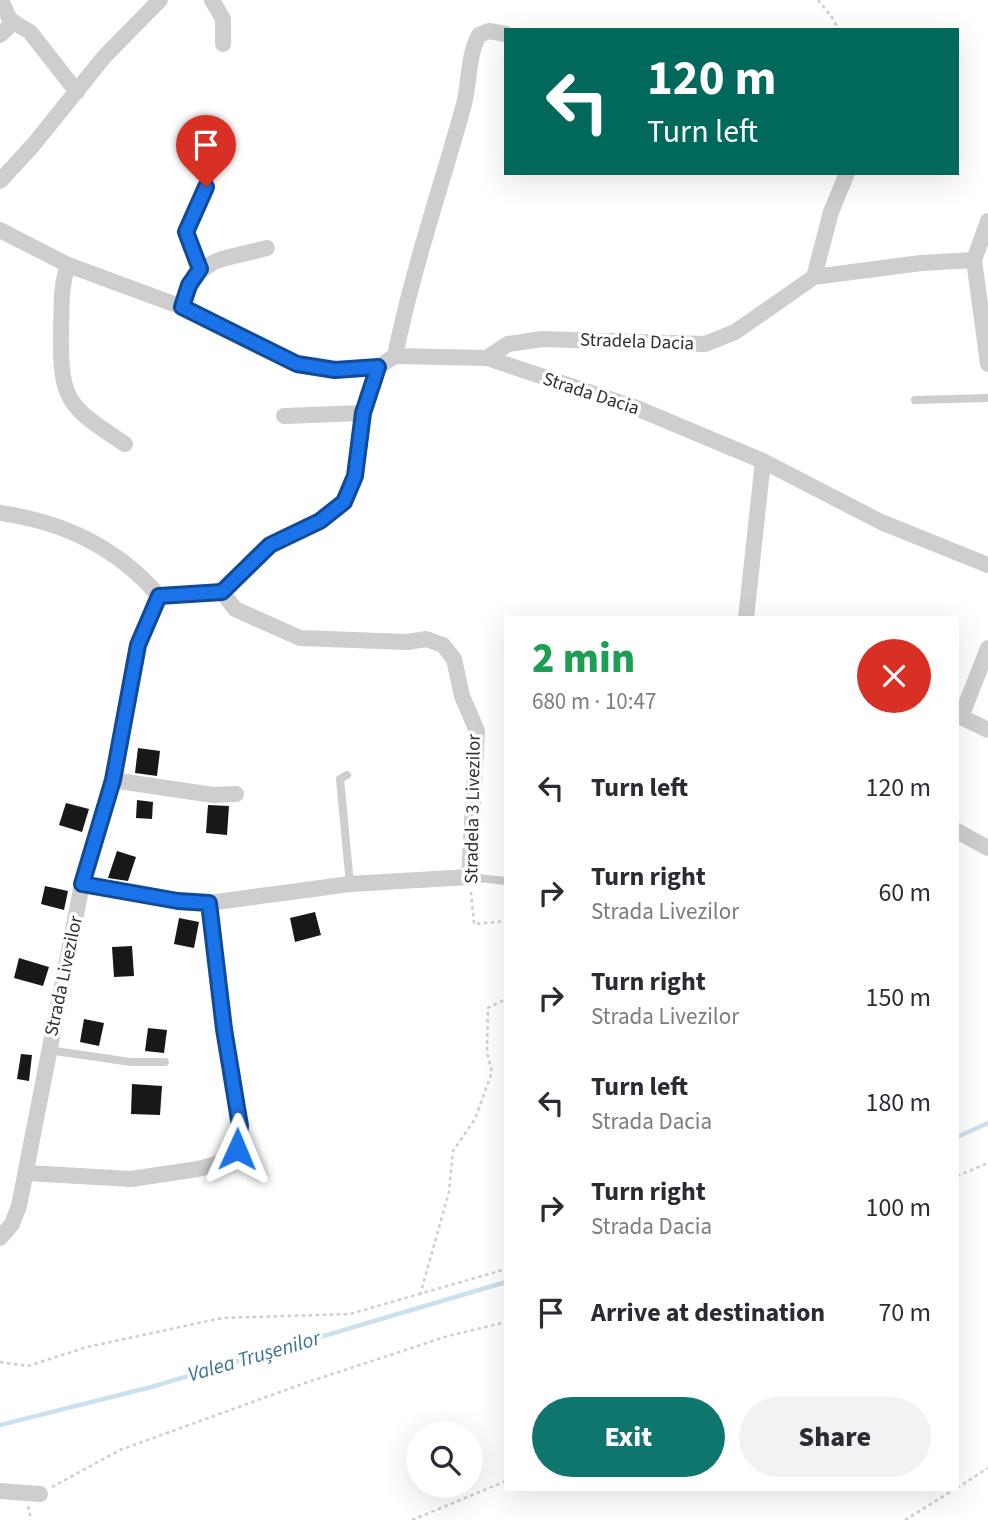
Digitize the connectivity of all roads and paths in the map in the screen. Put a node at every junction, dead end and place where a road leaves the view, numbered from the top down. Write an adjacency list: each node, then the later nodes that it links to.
1 (1, 0): 5 (street)
2 (160, 0): 10 (street)
3 (212, 0): 9 (street)
4 (818, 0): 6 (path)
5 (14, 22): 8 (street); 10 (street)
6 (837, 28)
7 (504, 34): 22 (street)
8 (0, 35)
9 (223, 44)
10 (77, 92): 12 (street)
11 (847, 175): 20 (street)
12 (0, 181)
13 (206, 187): 19 (street)
14 (988, 221): 17 (street)
15 (0, 230): 18 (street)
16 (267, 248): 19 (street)
17 (974, 260): 20 (street, Stradela Dacia); 24 (street)
18 (68, 265): 21 (street); 30 (street)
19 (200, 269): 21 (street)
20 (814, 277): 23 (street, Stradela Dacia)
21 (182, 307): 25 (street)
22 (395, 356): 23 (street, Strada Dacia); 25 (street)
23 (487, 358): 31 (street, Strada Dacia)
24 (988, 364)
25 (378, 367): 28 (street)
26 (988, 398): 27 (lane)
27 (915, 400)
28 (363, 413): 29 (street); 34 (street)
29 (285, 416)
30 (125, 444)
31 (763, 461): 33 (street, Strada Dacia); 36 (street)
32 (0, 513): 35 (street)
33 (988, 565)
34 (222, 592): 35 (street); 45 (street, Stradela 3 Livezilor)
35 (159, 596): 41 (street, Strada Livezilor)
36 (746, 616)
37 (988, 648): 38 (street)
38 (959, 716): 39 (street)
39 (988, 730)
40 (347, 775): 48 (lane)
41 (113, 780): 42 (street); 47 (street, Strada Livezilor)
42 (236, 794)
43 (959, 832): 44 (street)
44 (988, 848)
45 (469, 877): 46 (lane); 48 (street); 50 (path, Stradela 3 Livezilor)
46 (504, 881)
47 (82, 884): 49 (street); 52 (street, Strada Livezilor)
48 (350, 884): 49 (street)
49 (209, 903): 55 (street)
50 (504, 921)
51 (504, 1000): 59 (path)
52 (48, 1050): 53 (lane, Strada Livezilor); 55 (street, Strada Livezilor)
53 (165, 1062)
54 (988, 1163): 56 (path)
55 (27, 1173): 57 (street, Strada Livezilor)
56 (959, 1175)
57 (0, 1238)
58 (504, 1270): 59 (path)
59 (420, 1296): 61 (path)
60 (504, 1322): 67 (path)
61 (0, 1362)
62 (988, 1468): 64 (path)
63 (504, 1482): 68 (path)
64 (959, 1487)
65 (0, 1491): 67 (street)
66 (953, 1491): 69 (path)
67 (40, 1494)
68 (412, 1520)
69 (905, 1520)

